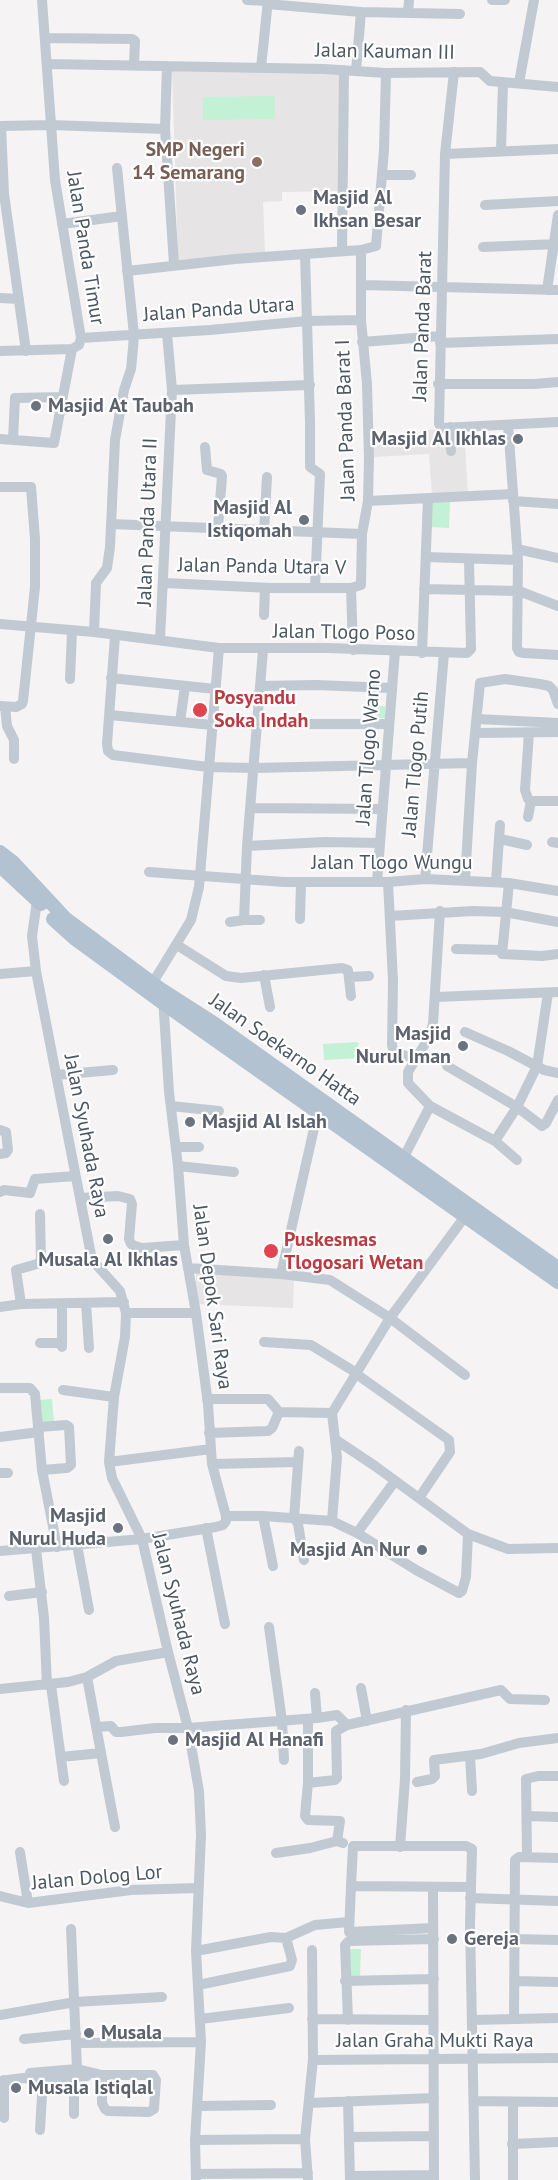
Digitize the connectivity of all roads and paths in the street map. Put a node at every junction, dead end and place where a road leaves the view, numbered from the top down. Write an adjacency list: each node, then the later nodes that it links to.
1 (42, 0): 11 (street, Jalan Panda Timur)
2 (247, 0): 7 (street)
3 (409, 0): 9 (street)
4 (492, 0): 5 (street)
5 (506, 0)
6 (534, 0): 21 (street)
7 (268, 2): 8 (street); 15 (street)
8 (361, 12): 9 (street); 17 (street)
9 (408, 13): 10 (street)
10 (460, 14)
11 (46, 38): 12 (street, Jalan Panda Timur); 13 (street)
12 (47, 64): 13 (street, Jalan Kauman III); 23 (street, Jalan Panda Timur)
13 (134, 65): 14 (street, Jalan Kauman III)
14 (167, 66): 15 (street, Jalan Kauman III); 25 (street)
15 (261, 68): 16 (street, Jalan Kauman III)
16 (344, 70): 17 (street, Jalan Kauman III); 41 (street)
17 (356, 71): 19 (street, Jalan Kauman III)
18 (454, 72): 19 (street, Jalan Kauman III); 20 (street, Jalan Kauman III); 28 (street, Jalan Panda Barat)
19 (386, 73): 30 (street)
20 (503, 82): 21 (street, Jalan Kauman III); 27 (street)
21 (519, 83): 22 (street, Jalan Kauman III)
22 (558, 87)
23 (51, 125): 24 (street); 25 (street); 37 (street, Jalan Panda Timur)
24 (0, 126): 36 (street)
25 (165, 129): 43 (street)
26 (558, 149): 27 (street)
27 (501, 151): 28 (street)
28 (445, 154): 46 (street, Jalan Panda Barat)
29 (117, 168): 35 (street)
30 (382, 175): 31 (street); 40 (street)
31 (411, 175)
32 (558, 201): 33 (street)
33 (485, 205)
34 (558, 215): 38 (street)
35 (122, 216): 37 (street); 44 (street)
36 (4, 223): 49 (street)
37 (62, 224): 54 (street, Jalan Panda Timur)
38 (556, 244): 39 (street); 47 (street)
39 (483, 247)
40 (360, 250): 41 (street); 45 (street, Jalan Panda Barat I)
41 (342, 252): 42 (street)
42 (305, 254): 43 (street); 51 (street)
43 (174, 264): 44 (street)
44 (128, 271): 53 (street)
45 (362, 285): 46 (street); 50 (street, Jalan Panda Barat I)
46 (442, 288): 47 (street); 55 (street, Jalan Panda Barat)
47 (553, 290)
48 (0, 298): 49 (street)
49 (19, 299): 60 (street)
50 (361, 320): 51 (street, Jalan Panda Utara); 57 (street, Jalan Panda Barat I)
51 (307, 321): 52 (street, Jalan Panda Utara); 63 (street)
52 (167, 333): 53 (street, Jalan Panda Utara); 64 (street, Jalan Panda Utara II)
53 (134, 334): 54 (street, Jalan Panda Utara); 79 (street)
54 (81, 338): 58 (street, Jalan Panda Timur)
55 (440, 339): 56 (street); 57 (street); 62 (street, Jalan Panda Barat)
56 (558, 339)
57 (362, 342): 77 (street, Jalan Panda Barat I)
58 (72, 350): 60 (street); 65 (street, Jalan Panda Timur)
59 (0, 351): 60 (street)
60 (26, 351)
61 (558, 382): 62 (street)
62 (438, 384): 68 (street, Jalan Panda Barat)
63 (310, 385): 64 (street); 83 (street)
64 (172, 390): 80 (street, Jalan Panda Utara II)
65 (62, 398): 70 (street, Jalan Panda Timur); 70 (street)
66 (558, 422): 67 (street)
67 (508, 424): 68 (street); 76 (street)
68 (450, 427): 72 (street)
69 (0, 439): 70 (street)
70 (13, 439)
71 (205, 447): 81 (street)
72 (451, 451)
73 (267, 477): 82 (street)
74 (0, 488): 99 (street)
75 (428, 498): 76 (street); 77 (street); 86 (street)
76 (513, 498): 78 (street); 85 (street)
77 (368, 501): 84 (street, Jalan Panda Barat I)
78 (558, 504)
79 (111, 524): 80 (street); 101 (street)
80 (165, 526): 81 (street); 89 (street, Jalan Panda Utara II)
81 (218, 528): 82 (street)
82 (264, 531): 83 (street)
83 (317, 534): 84 (street); 91 (street)
84 (362, 534): 92 (street, Jalan Panda Barat I)
85 (517, 555): 87 (street); 88 (street); 95 (street)
86 (426, 557): 88 (street); 93 (street)
87 (558, 558)
88 (469, 560): 94 (street)
89 (164, 583): 90 (street, Jalan Panda Utara V); 103 (street, Jalan Panda Utara II)
90 (265, 588): 91 (street, Jalan Panda Utara V); 97 (street)
91 (315, 588): 92 (street, Jalan Panda Utara V)
92 (355, 588): 106 (street, Jalan Panda Barat I)
93 (424, 589): 94 (street); 108 (street)
94 (470, 591): 95 (street); 109 (street, Jalan Tlogo Poso)
95 (519, 591): 96 (street); 110 (street)
96 (558, 606)
97 (264, 615)
98 (0, 624): 99 (street, Jalan Tlogo Poso)
99 (31, 627): 100 (street, Jalan Tlogo Poso); 118 (street)
100 (72, 631): 101 (street, Jalan Tlogo Poso); 112 (street)
101 (94, 632): 102 (street, Jalan Tlogo Poso)
102 (115, 636): 103 (street, Jalan Tlogo Poso); 111 (street)
103 (160, 640): 104 (street, Jalan Tlogo Poso)
104 (219, 648): 105 (street, Jalan Tlogo Poso); 116 (street)
105 (262, 650): 106 (street, Jalan Tlogo Poso); 114 (street)
106 (353, 650): 107 (street, Jalan Tlogo Poso)
107 (394, 651): 108 (street, Jalan Tlogo Poso); 115 (street, Jalan Tlogo Warno)
108 (422, 653): 109 (street, Jalan Tlogo Poso)
109 (444, 653): 132 (street, Jalan Tlogo Putih)
110 (558, 655)
111 (111, 678): 113 (street); 119 (street)
112 (70, 679)
113 (185, 686): 116 (street); 121 (street)
114 (260, 686): 115 (street); 123 (street)
115 (391, 688): 124 (street, Jalan Tlogo Warno)
116 (215, 689): 125 (street)
117 (558, 704): 120 (street)
118 (2, 707): 129 (street)
119 (110, 715): 121 (street); 133 (street)
120 (477, 719): 122 (street); 127 (street)
121 (180, 722): 125 (street)
122 (558, 723)
123 (258, 724): 124 (street); 134 (street)
124 (389, 724): 131 (street, Jalan Tlogo Warno)
125 (212, 725): 133 (street)
126 (558, 732): 128 (street)
127 (476, 733): 128 (street); 130 (street)
128 (529, 733): 135 (street)
129 (14, 759)
130 (472, 763): 132 (street); 151 (street)
131 (387, 764): 132 (street); 134 (street); 138 (street, Jalan Tlogo Warno)
132 (435, 764): 150 (street, Jalan Tlogo Putih)
133 (208, 767): 134 (street); 148 (street)
134 (254, 768): 137 (street)
135 (531, 801): 136 (street); 139 (street)
136 (558, 801)
137 (251, 808): 138 (street); 144 (street)
138 (383, 809): 142 (street, Jalan Tlogo Warno)
139 (528, 817)
140 (500, 825): 141 (street)
141 (500, 839): 143 (street); 152 (street)
142 (380, 843): 144 (street); 154 (street, Jalan Tlogo Warno)
143 (527, 845)
144 (247, 846): 149 (street)
145 (0, 852): 175 (main road, Jalan Soekarno Hatta)
146 (0, 866): 157 (main road)
147 (149, 872): 148 (street, Jalan Tlogo Wungu)
148 (200, 877): 149 (street, Jalan Tlogo Wungu); 166 (street)
149 (246, 879): 153 (street, Jalan Tlogo Wungu); 162 (street)
150 (425, 879): 151 (street, Jalan Tlogo Wungu); 154 (street, Jalan Tlogo Wungu)
151 (465, 880): 152 (street, Jalan Tlogo Wungu)
152 (496, 881): 155 (street, Jalan Tlogo Wungu)
153 (301, 882): 154 (street, Jalan Tlogo Wungu); 161 (street)
154 (383, 882): 160 (street, Jalan Tlogo Warno)
155 (508, 883): 156 (street, Jalan Tlogo Wungu); 159 (street)
156 (558, 891)
157 (38, 901): 170 (street, Jalan Syuhada Raya); 175 (main road)
158 (440, 911): 159 (street); 160 (street); 178 (street)
159 (505, 912): 165 (street); 168 (street)
160 (390, 916): 181 (street, Jalan Tlogo Warno)
161 (300, 919)
162 (244, 920): 163 (street); 164 (street)
163 (260, 920)
164 (230, 922)
165 (558, 922)
166 (177, 945): 172 (street); 175 (street)
167 (456, 949): 168 (street)
168 (502, 950): 169 (street)
169 (558, 954)
170 (36, 971): 171 (street); 186 (street, Jalan Syuhada Raya)
171 (0, 974)
172 (264, 975): 174 (street); 179 (street)
173 (369, 976): 174 (street)
174 (350, 977): 177 (street)
175 (157, 991): 188 (street, Jalan Depok Sari Raya); 192 (main road); 199 (main road, Jalan Soekarno Hatta)
176 (553, 992): 178 (street); 183 (street)
177 (351, 996)
178 (436, 997): 181 (street)
179 (270, 1007)
180 (465, 1032): 183 (street)
181 (416, 1059): 189 (street)
182 (447, 1066): 190 (street)
183 (537, 1066): 185 (street); 190 (street)
184 (113, 1070): 186 (street)
185 (558, 1073)
186 (56, 1075): 202 (street, Jalan Syuhada Raya)
187 (558, 1100): 190 (street)
188 (171, 1106): 191 (street); 195 (street, Jalan Depok Sari Raya)
189 (430, 1106): 194 (street); 199 (street)
190 (517, 1107): 194 (street)
191 (219, 1111)
192 (318, 1111): 199 (main road); 210 (street)
193 (0, 1130): 197 (street)
194 (495, 1141): 198 (street)
195 (176, 1147): 196 (street); 200 (street, Jalan Depok Sari Raya)
196 (199, 1147)
197 (0, 1154)
198 (517, 1160)
199 (401, 1163): 206 (main road); 209 (main road, Jalan Soekarno Hatta)
200 (178, 1166): 201 (street); 207 (street, Jalan Depok Sari Raya)
201 (234, 1172)
202 (75, 1176): 203 (street); 204 (street, Jalan Syuhada Raya)
203 (0, 1192)
204 (80, 1198): 207 (street); 216 (street, Jalan Syuhada Raya)
205 (40, 1214): 213 (street)
206 (466, 1215): 211 (main road); 218 (street)
207 (184, 1245): 208 (street, Jalan Depok Sari Raya)
208 (188, 1268): 210 (street); 217 (street, Jalan Depok Sari Raya)
209 (558, 1268)
210 (281, 1274): 218 (street)
211 (558, 1282)
212 (86, 1303): 214 (street); 216 (street); 221 (street)
213 (21, 1304): 214 (street); 215 (street)
214 (62, 1304): 220 (street)
215 (0, 1307)
216 (125, 1308): 217 (street); 226 (street, Jalan Syuhada Raya)
217 (196, 1313): 227 (street, Jalan Depok Sari Raya)
218 (390, 1318): 222 (street); 223 (street)
219 (264, 1342): 222 (street)
220 (40, 1343)
221 (89, 1348)
222 (355, 1372): 229 (street); 239 (street)
223 (465, 1375)
224 (0, 1388): 230 (street)
225 (63, 1390): 226 (street)
226 (114, 1397): 235 (street, Jalan Syuhada Raya)
227 (207, 1400): 228 (street); 231 (street, Jalan Depok Sari Raya)
228 (279, 1412): 229 (street); 231 (street)
229 (332, 1413): 233 (street)
230 (39, 1430): 232 (street); 237 (street); 237 (street)
231 (209, 1433): 234 (street, Jalan Depok Sari Raya)
232 (0, 1437)
233 (336, 1440): 238 (street); 243 (street)
234 (211, 1449): 235 (street); 236 (street, Jalan Depok Sari Raya)
235 (109, 1462): 247 (street, Jalan Syuhada Raya)
236 (212, 1464): 240 (street, Jalan Depok Sari Raya); 242 (street)
237 (42, 1470): 249 (street)
238 (395, 1481): 239 (street); 245 (street)
239 (419, 1498): 246 (street)
240 (226, 1516): 241 (street); 244 (street)
241 (263, 1516): 242 (street); 254 (street)
242 (294, 1518): 243 (street); 253 (street)
243 (332, 1521): 245 (street)
244 (206, 1528): 247 (street); 258 (street)
245 (357, 1533): 246 (street)
246 (468, 1534): 250 (street)
247 (142, 1539): 248 (street); 260 (street, Jalan Syuhada Raya)
248 (77, 1545): 249 (street); 257 (street)
249 (57, 1547): 251 (street)
250 (558, 1548)
251 (36, 1549): 252 (street); 255 (street)
252 (0, 1551)
253 (304, 1560)
254 (273, 1566)
255 (42, 1592): 256 (street); 262 (street)
256 (9, 1596)
257 (89, 1610)
258 (225, 1624)
259 (269, 1627): 269 (street)
260 (168, 1652): 261 (street); 273 (street, Jalan Syuhada Raya)
261 (87, 1677): 262 (street); 271 (street)
262 (49, 1685): 264 (street); 277 (street)
263 (361, 1688): 270 (street)
264 (0, 1689)
265 (315, 1693): 268 (street)
266 (545, 1700): 267 (street)
267 (406, 1710): 270 (street); 289 (street)
268 (312, 1718): 269 (street); 272 (street); 282 (street)
269 (282, 1721): 273 (street); 278 (street)
270 (367, 1721): 272 (street)
271 (96, 1727): 273 (street); 275 (street)
272 (343, 1727): 282 (street)
273 (188, 1728): 295 (street, Jalan Syuhada Raya)
274 (558, 1738): 276 (street)
275 (101, 1753): 277 (street); 286 (street)
276 (470, 1756): 281 (street); 283 (street)
277 (62, 1757): 280 (street)
278 (285, 1760)
279 (558, 1776): 284 (street)
280 (64, 1781)
281 (417, 1782)
282 (308, 1783): 287 (street)
283 (472, 1791)
284 (527, 1816): 285 (street); 292 (street)
285 (558, 1817)
286 (115, 1827)
287 (337, 1841): 288 (street); 291 (street)
288 (353, 1845): 289 (street); 294 (street)
289 (400, 1847): 297 (street)
290 (20, 1852): 301 (street)
291 (276, 1853)
292 (527, 1857): 293 (street); 299 (street)
293 (558, 1858)
294 (351, 1886): 296 (street); 303 (street)
295 (198, 1888): 301 (street, Jalan Dolog Lor); 309 (street, Jalan Syuhada Raya)
296 (433, 1888): 297 (street); 304 (street)
297 (470, 1893): 299 (street); 325 (street)
298 (0, 1896): 301 (street, Jalan Dolog Lor)
299 (514, 1901): 300 (street); 306 (street)
300 (558, 1901)
301 (28, 1903)
302 (71, 1929): 316 (street)
303 (349, 1932): 304 (street); 305 (street); 311 (street)
304 (433, 1933): 310 (street)
305 (286, 1938): 309 (street); 314 (street)
306 (514, 1939): 307 (street); 312 (street)
307 (558, 1940)
308 (312, 1950): 321 (street)
309 (196, 1951): 314 (street, Jalan Syuhada Raya)
310 (434, 1979): 311 (street); 324 (street)
311 (345, 1981): 323 (street)
312 (514, 1981): 313 (street); 322 (street)
313 (558, 1982)
314 (198, 1985): 320 (street, Jalan Syuhada Raya)
315 (162, 1997): 316 (street)
316 (75, 2002): 318 (street); 327 (street)
317 (289, 2008): 320 (street)
318 (0, 2015)
319 (558, 2018): 322 (street)
320 (200, 2019): 328 (street, Jalan Syuhada Raya)
321 (312, 2019): 323 (street); 332 (street)
322 (514, 2019): 325 (street)
323 (348, 2020): 324 (street)
324 (433, 2020): 329 (street)
325 (472, 2020): 330 (street)
326 (24, 2039): 327 (street)
327 (77, 2039): 328 (street); 334 (street)
328 (201, 2042): 346 (street, Jalan Syuhada Raya)
329 (432, 2058): 330 (street, Jalan Graha Mukti Raya); 332 (street, Jalan Graha Mukti Raya); 339 (street)
330 (473, 2058): 331 (street, Jalan Graha Mukti Raya); 341 (street)
331 (558, 2058)
332 (313, 2060): 343 (street)
333 (27, 2073): 334 (street)
334 (75, 2073): 335 (street); 336 (street); 337 (street); 347 (street)
335 (102, 2074): 335 (street)
336 (87, 2076)
337 (44, 2079): 338 (street); 349 (street)
338 (2, 2080): 348 (street)
339 (435, 2098): 340 (street); 350 (street)
340 (348, 2101): 343 (street); 351 (street)
341 (474, 2101): 344 (street); 360 (street)
342 (558, 2102): 344 (street)
343 (309, 2103): 352 (street)
344 (513, 2103): 355 (street)
345 (271, 2105): 346 (street)
346 (197, 2106): 353 (street, Jalan Syuhada Raya)
347 (74, 2114)
348 (4, 2118)
349 (40, 2130)
350 (434, 2136): 351 (street); 359 (street)
351 (349, 2137): 358 (street)
352 (305, 2139): 353 (street); 356 (street)
353 (195, 2140): 357 (street, Jalan Syuhada Raya)
354 (558, 2142): 355 (street)
355 (512, 2144): 361 (street)
356 (308, 2176): 357 (street)
357 (196, 2177)
358 (350, 2178): 359 (street)
359 (434, 2178)
360 (475, 2180)
361 (513, 2180)

